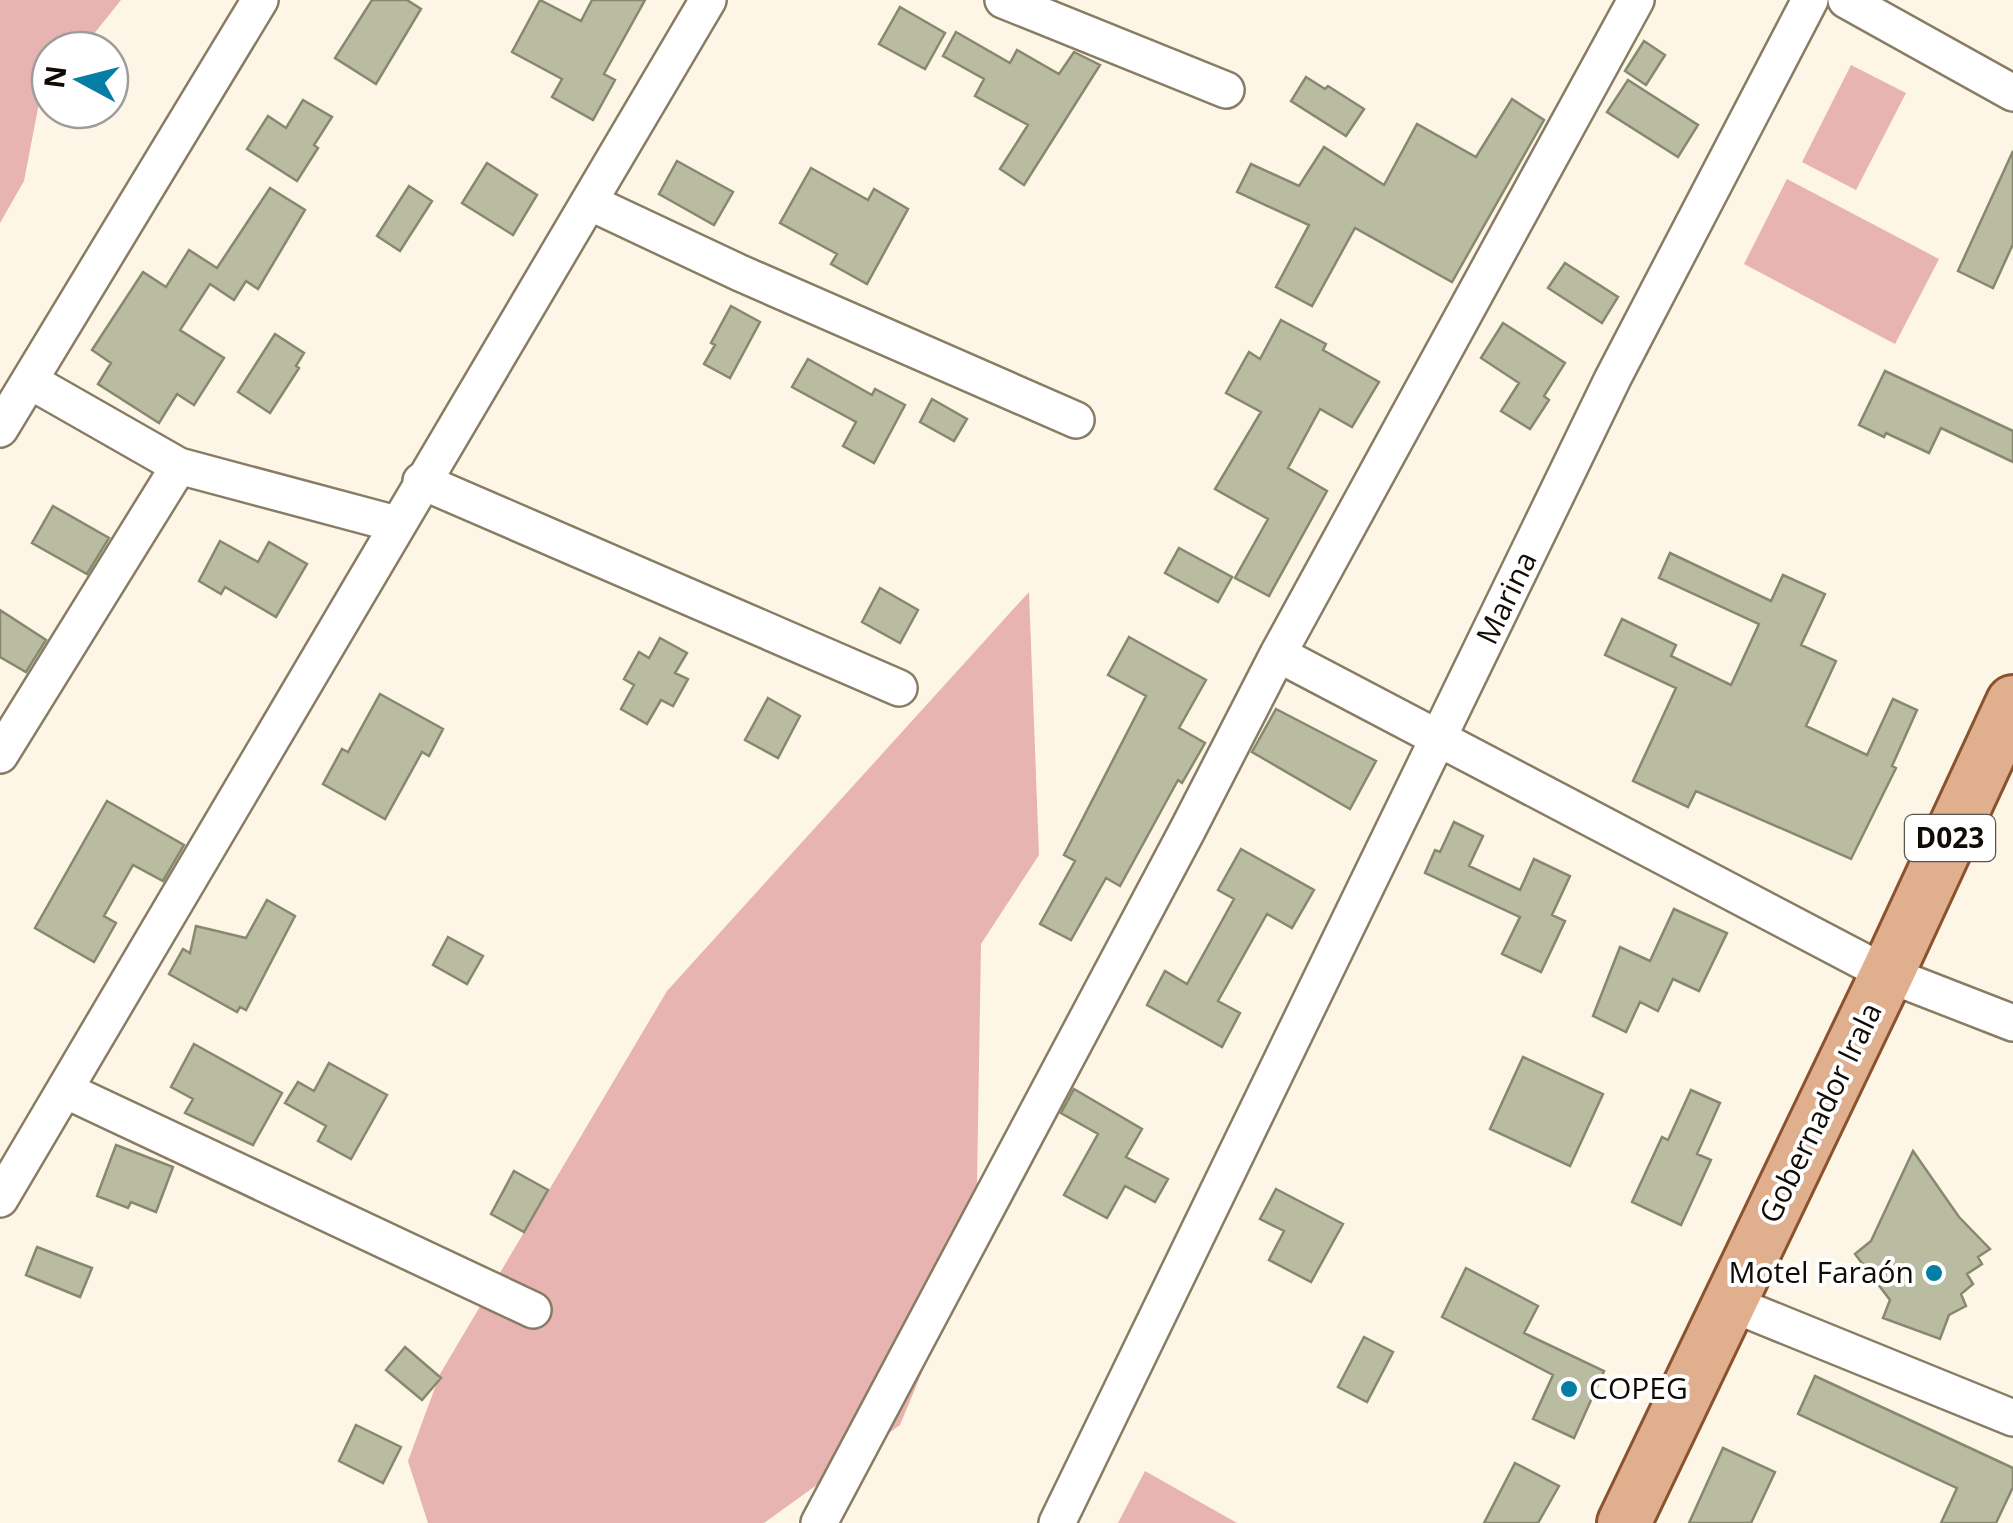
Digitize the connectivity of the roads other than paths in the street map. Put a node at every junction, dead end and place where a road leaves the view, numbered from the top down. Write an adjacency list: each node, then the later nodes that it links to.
1 (260, 0): 10 (street)
2 (708, 0): 9 (street)
3 (1003, 0): 7 (street)
4 (1636, 0): 16 (street)
5 (1810, 0): 19 (street, Marina)
6 (1846, 0): 8 (street)
7 (1226, 90)
8 (2013, 92)
9 (589, 202): 11 (street); 14 (street)
10 (30, 381): 12 (street); 13 (street)
11 (1076, 420)
12 (0, 430)
13 (179, 466): 15 (street); 20 (street)
14 (421, 481): 15 (street); 17 (street)
15 (396, 524): 23 (street)
16 (1278, 654): 19 (street); 28 (street)
17 (899, 688)
18 (2013, 702): 21 (main road, D023)
19 (1440, 737): 21 (street); 29 (street, Marina)
20 (0, 755)
21 (1887, 974): 22 (street); 25 (main road, Gobernador Irala / D023)
22 (2013, 1023)
23 (65, 1090): 24 (street); 26 (street)
24 (0, 1200)
25 (1730, 1303): 27 (street); 30 (main road, Gobernador Irala / D023)
26 (533, 1310)
27 (2013, 1418)
28 (819, 1523)
29 (1057, 1523)
30 (1624, 1523)

